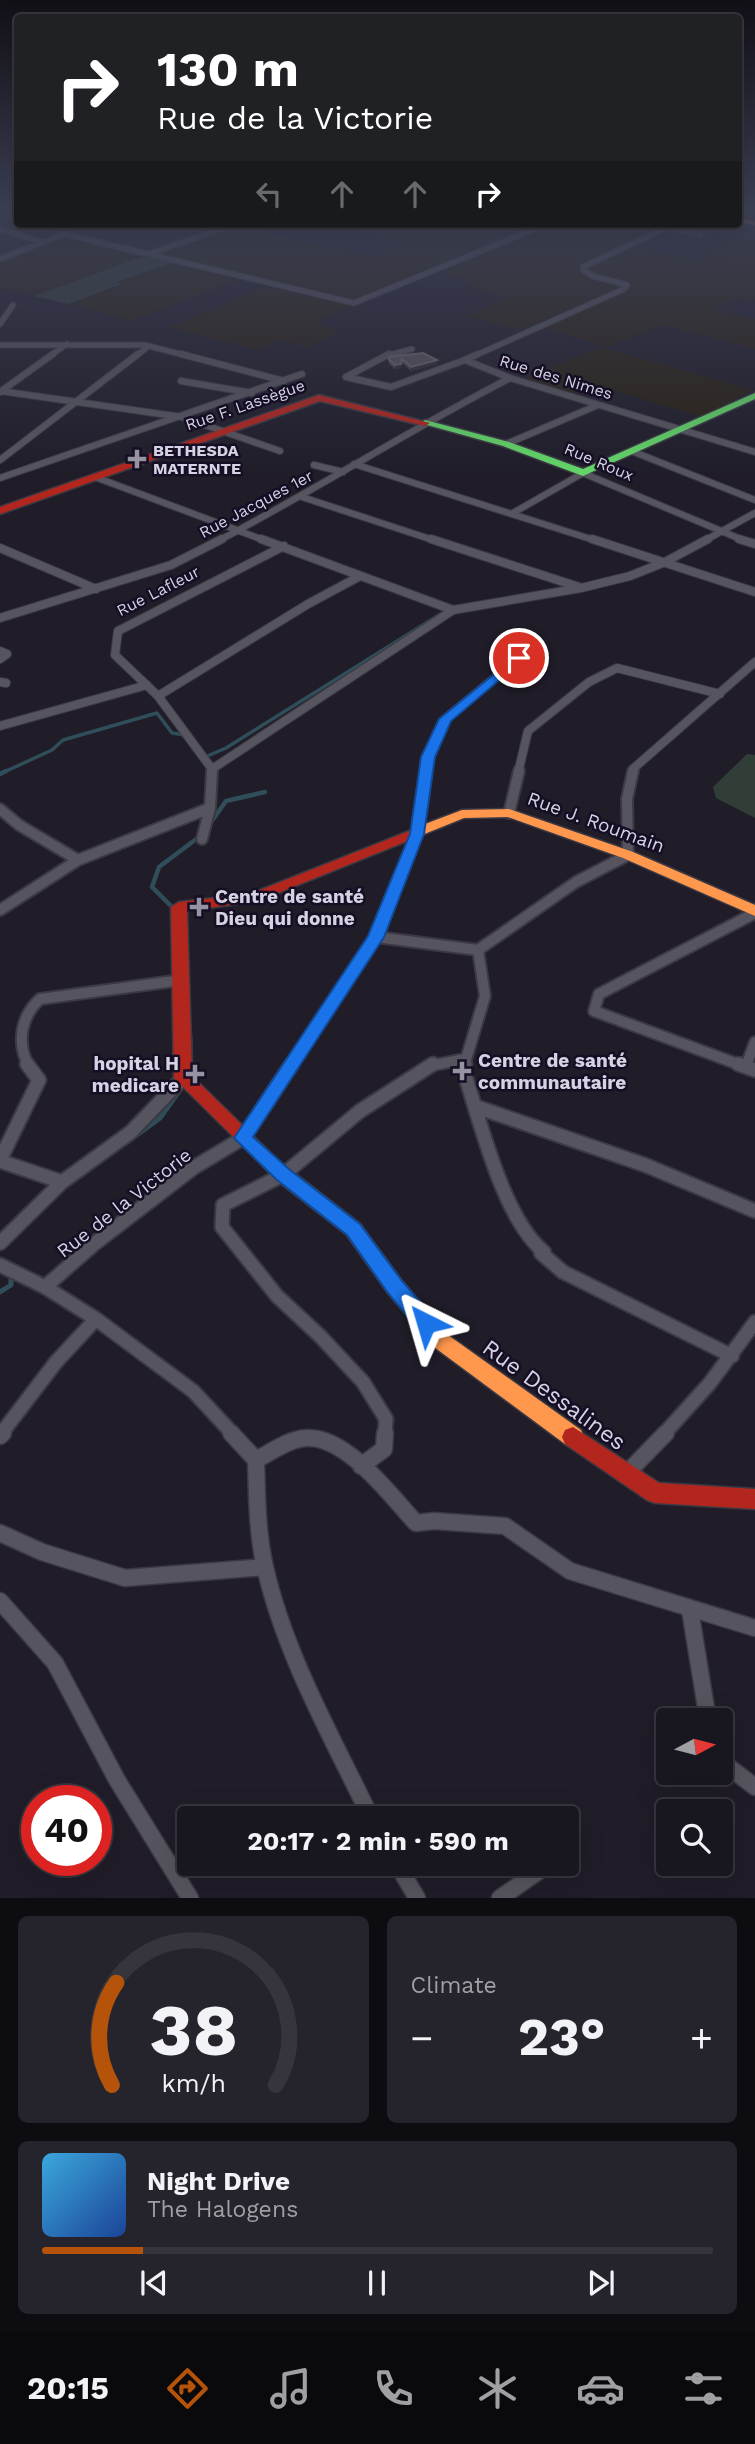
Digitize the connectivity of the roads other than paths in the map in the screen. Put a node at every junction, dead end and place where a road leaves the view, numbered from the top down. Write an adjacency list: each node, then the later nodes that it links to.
1 (331, 298): 2 (street)
2 (367, 298)
3 (605, 298): 10 (street, Rue des Nimes)
4 (13, 305): 5 (street)
5 (0, 324)
6 (67, 344): 7 (street); 8 (street); 15 (street)
7 (0, 345)
8 (149, 346): 13 (street); 18 (street)
9 (412, 349): 10 (street)
10 (465, 360): 12 (street, Rue des Nimes)
11 (302, 374): 13 (street)
12 (510, 378): 19 (street, Rue des Nimes); 21 (street, Rue Jacques 1er)
13 (284, 381): 16 (street)
14 (181, 382): 16 (street)
15 (0, 391): 18 (street)
16 (252, 393): 20 (street)
17 (755, 396): 22 (street)
18 (77, 401): 20 (street); 28 (street)
19 (598, 405): 22 (street, Rue des Nimes); 24 (street)
20 (182, 417): 23 (street); 34 (street)
21 (425, 422): 23 (street, Rue F. Lassègue); 24 (street, Rue Roux); 29 (street, Rue Jacques 1er)
22 (680, 429): 26 (street); 27 (street, Rue des Nimes)
23 (223, 430): 25 (street); 35 (street, Rue F. Lassègue)
24 (506, 444): 33 (street, Rue Roux)
25 (280, 450)
26 (634, 452): 33 (street); 38 (street)
27 (755, 452)
28 (0, 460)
29 (354, 464): 32 (street, Rue Jacques 1er); 40 (street)
30 (314, 465): 32 (street)
31 (0, 472): 34 (street)
32 (342, 472): 37 (street, Rue Jacques 1er)
33 (583, 473): 40 (street); 43 (street, Rue Roux)
34 (12, 474): 36 (street)
35 (95, 477): 39 (street, Rue F. Lassègue); 42 (street)
36 (0, 478)
37 (302, 497): 42 (street, Rue Jacques 1er); 49 (street)
38 (755, 500)
39 (0, 511)
40 (513, 513): 47 (street)
41 (754, 516): 43 (street)
42 (237, 531): 45 (street); 50 (street, Rue Jacques 1er)
43 (719, 532): 44 (street, Rue Roux); 47 (street)
44 (755, 544)
45 (284, 547): 48 (street); 58 (street, Rue Lafleur)
46 (0, 548): 50 (street)
47 (665, 562): 49 (street); 51 (street)
48 (360, 576): 52 (street); 60 (street)
49 (581, 588): 52 (street)
50 (96, 589): 53 (street, Rue Jacques 1er)
51 (755, 592)
52 (453, 610): 62 (street)
53 (2, 615)
54 (0, 651): 56 (street)
55 (519, 658): 66 (street, Rue de la Victorie)
56 (0, 659)
57 (755, 662): 59 (street)
58 (147, 685): 60 (street, Rue Lafleur); 61 (street)
59 (720, 694): 65 (street); 68 (street)
60 (158, 696): 62 (street, Rue Lafleur)
61 (0, 726)
62 (212, 769): 63 (street)
63 (210, 808): 67 (street); 69 (street)
64 (0, 809): 69 (street)
65 (509, 813): 66 (street, Rue J. Roumain); 68 (street, Rue J. Roumain)
66 (417, 834): 74 (street, Rue de la Victorie); 76 (street, Rue J. Roumain)
67 (202, 839)
68 (628, 855): 73 (street, Rue J. Roumain); 75 (street)
69 (78, 860): 71 (street)
70 (0, 893): 71 (street)
71 (12, 902): 72 (street)
72 (0, 910)
73 (755, 912): 79 (street)
74 (376, 937): 75 (street); 82 (street, Rue de la Victorie)
75 (478, 950): 78 (street)
76 (182, 980): 80 (street); 83 (street)
77 (755, 1042): 79 (street)
78 (464, 1059): 81 (street); 84 (street)
79 (750, 1068)
80 (183, 1078): 82 (street); 85 (street)
81 (477, 1107): 86 (street); 92 (street)
82 (243, 1138): 84 (street, Rue Dessalines); 89 (street, Rue de la Victorie)
83 (0, 1160): 85 (street)
84 (283, 1175): 95 (street); 96 (street, Rue Dessalines)
85 (62, 1182): 87 (street)
86 (755, 1211)
87 (0, 1243)
88 (0, 1265): 89 (street)
89 (46, 1287): 90 (street)
90 (96, 1319): 93 (street); 94 (street)
91 (755, 1322): 92 (street)
92 (732, 1356): 96 (street)
93 (0, 1436)
94 (256, 1460): 95 (street); 99 (street)
95 (361, 1466): 101 (street)
96 (625, 1475): 97 (street, Rue Dessalines)
97 (755, 1499)
98 (0, 1533): 99 (street)
99 (265, 1567): 106 (street)
100 (0, 1602): 109 (street)
101 (690, 1610): 102 (street); 103 (street)
102 (755, 1628)
103 (706, 1708)
104 (733, 1770): 105 (street)
105 (755, 1787)
106 (365, 1806)
107 (404, 1876): 110 (street)
108 (532, 1876): 111 (street)
109 (190, 1898)
110 (417, 1898)
111 (500, 1898)

